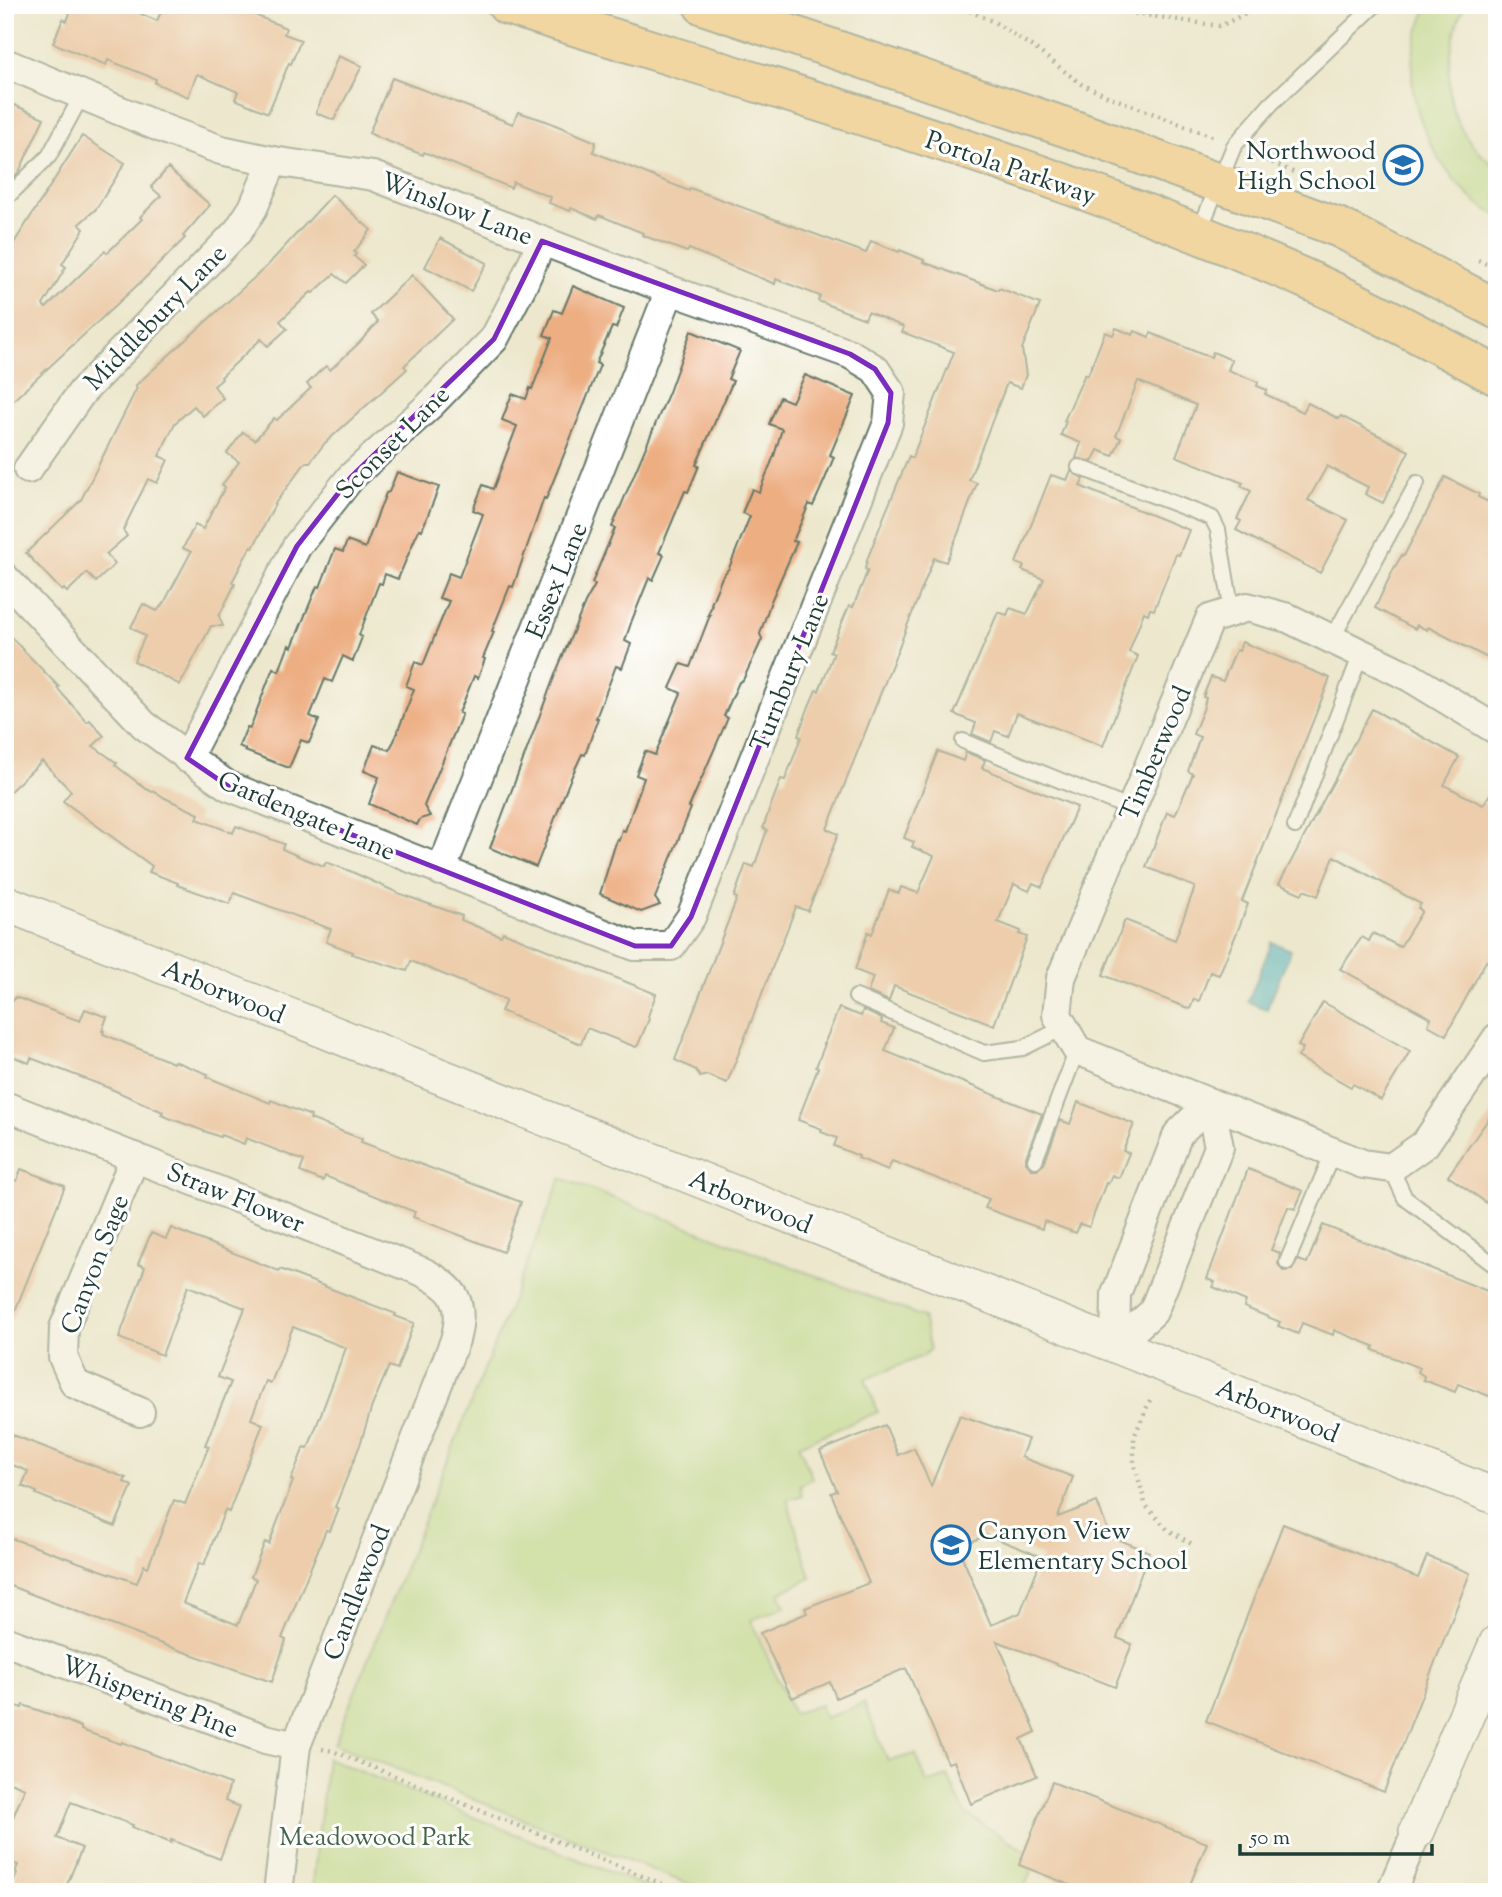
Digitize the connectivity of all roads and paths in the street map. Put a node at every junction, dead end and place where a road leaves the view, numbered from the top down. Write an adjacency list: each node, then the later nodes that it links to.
1 (507, 5): 11 (main road, Portola Parkway)
2 (703, 5): 9 (main road, Portola Parkway)
3 (1108, 5): 4 (path)
4 (1264, 5)
5 (1376, 5): 9 (lane)
6 (5, 63): 7 (street, Winslow Lane)
7 (82, 95): 8 (street, Winslow Lane); 10 (lane)
8 (273, 161): 12 (street, Winslow Lane); 18 (street, Middlebury Lane)
9 (1220, 183): 11 (lane); 14 (main road, Portola Parkway)
10 (5, 199)
11 (1198, 235): 15 (main road, Portola Parkway)
12 (542, 241): 13 (street, Winslow Lane); 26 (street, Sconset Lane)
13 (670, 289): 16 (street, Winslow Lane); 29 (street, Essex Lane)
14 (1497, 309)
15 (1497, 376)
16 (891, 393): 31 (street, Turnbury Lane)
17 (1079, 467): 21 (lane)
18 (28, 469)
19 (1417, 483): 22 (lane)
20 (5, 578): 26 (street, Gardengate Lane)
21 (1232, 612): 22 (street); 27 (street, Timberwood)
22 (1332, 639): 23 (street)
23 (1362, 654): 24 (street); 28 (lane)
24 (1497, 730)
25 (963, 741): 27 (lane)
26 (187, 758): 29 (street, Gardengate Lane)
27 (1131, 809): 34 (street, Timberwood)
28 (1295, 826)
29 (441, 871): 31 (street, Gardengate Lane)
30 (5, 903): 44 (street, Arborwood)
31 (671, 946)
32 (856, 997): 34 (lane)
33 (1497, 1038): 40 (street)
34 (1071, 1039): 35 (street); 39 (lane)
35 (1210, 1103): 37 (street); 44 (street); 44 (street)
36 (5, 1106): 38 (street, Straw Flower)
37 (1333, 1152): 40 (street); 41 (lane)
38 (135, 1157): 43 (street, Straw Flower); 46 (street, Canyon Sage)
39 (1035, 1160)
40 (1391, 1168): 42 (lane)
41 (1287, 1262)
42 (1497, 1267)
43 (458, 1300): 51 (street, Candlewood)
44 (1115, 1346): 47 (street, Arborwood)
45 (1150, 1400): 48 (path)
46 (140, 1412)
47 (1497, 1497)
48 (1195, 1546)
49 (5, 1641): 51 (street, Whispering Pine)
50 (1497, 1643): 52 (street)
51 (296, 1746): 53 (street, Candlewood); 54 (path)
52 (1417, 1831): 55 (street)
53 (278, 1892)
54 (682, 1892)
55 (1391, 1892)

